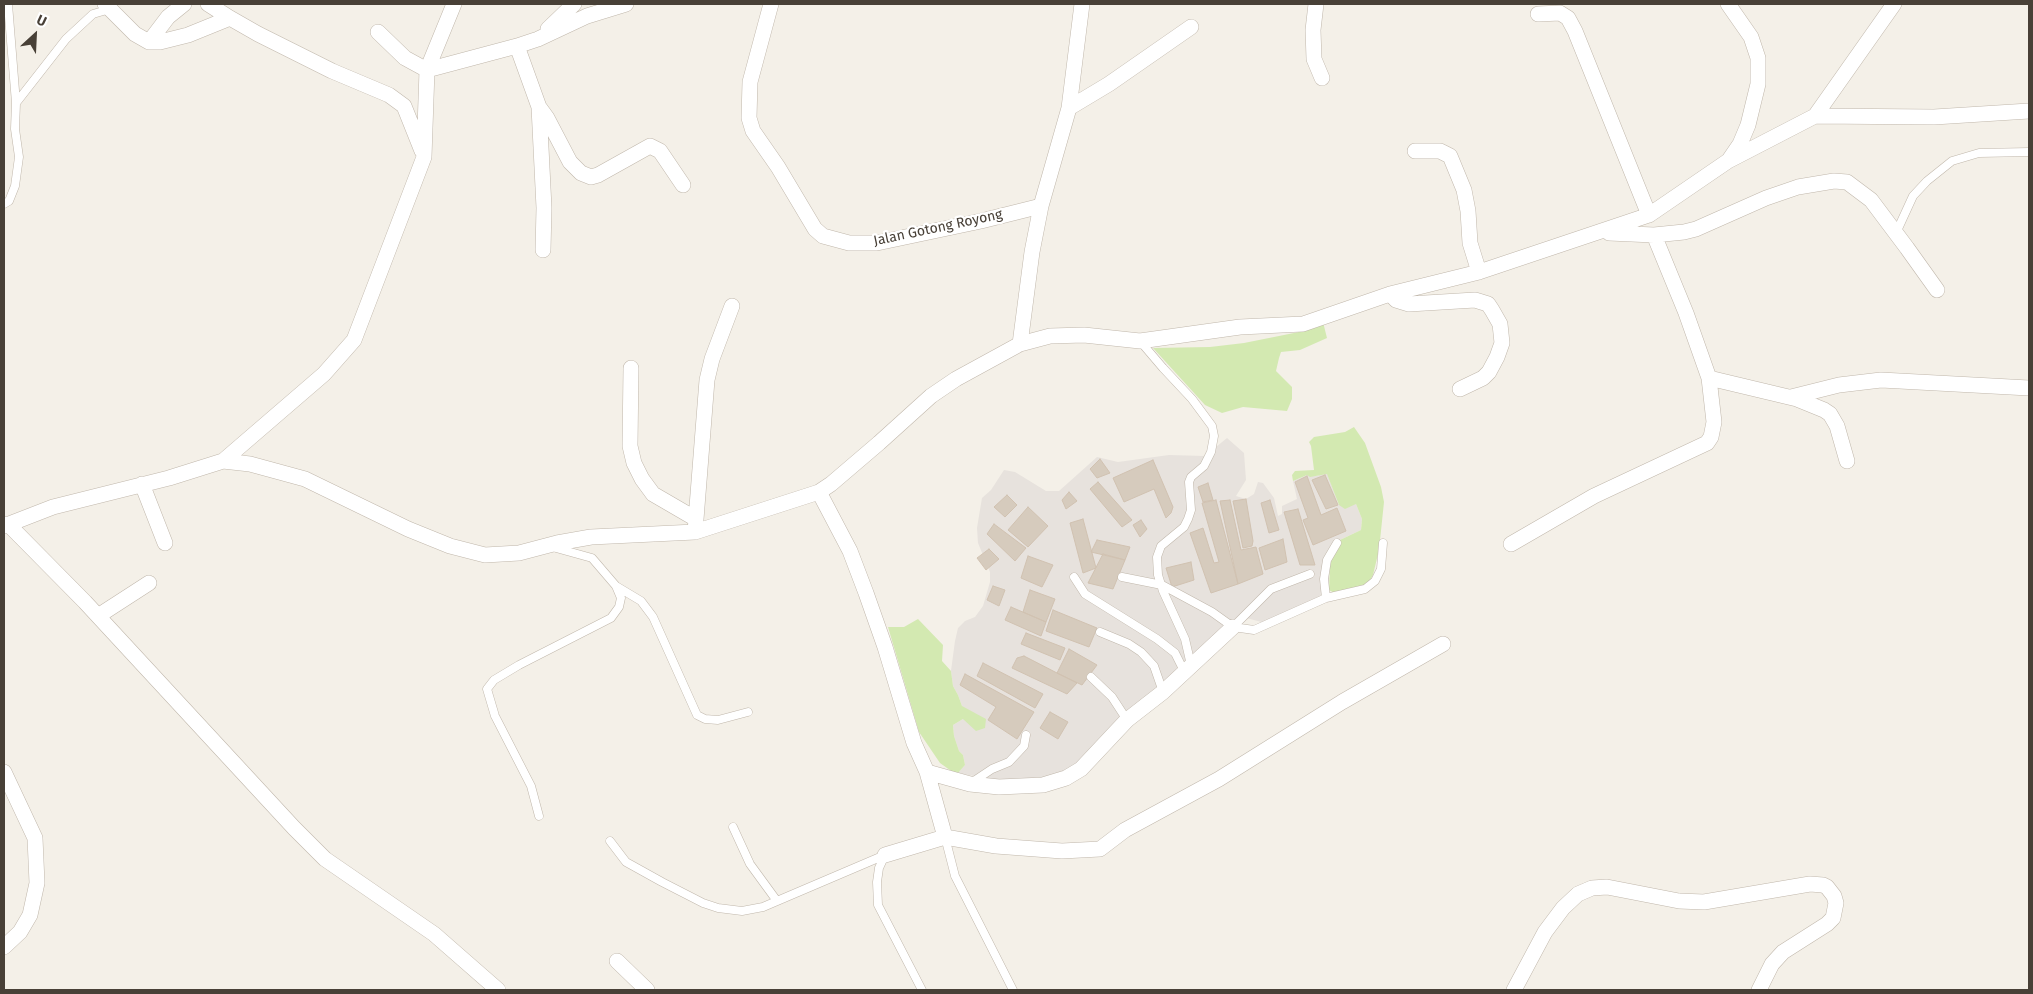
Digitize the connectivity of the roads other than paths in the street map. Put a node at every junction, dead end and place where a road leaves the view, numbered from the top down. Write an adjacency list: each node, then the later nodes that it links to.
1 (8, 4): 22 (lane)
2 (184, 4): 18 (street)
3 (208, 4): 14 (street)
4 (454, 4): 20 (street)
5 (574, 4): 17 (street)
6 (626, 4): 17 (street)
7 (772, 4): 33 (street, Jalan Gotong Royong)
8 (1082, 4): 24 (street)
9 (1316, 4): 21 (street)
10 (1728, 4): 30 (street)
11 (1894, 4): 26 (street)
12 (108, 6): 18 (street); 22 (lane)
13 (1538, 14): 34 (street)
14 (230, 18): 18 (street); 29 (street)
15 (1191, 27): 24 (street)
16 (378, 32): 20 (street)
17 (538, 39): 19 (street)
18 (149, 42)
19 (517, 46): 20 (street); 23 (street)
20 (427, 70): 29 (street)
21 (1322, 78)
22 (16, 103): 32 (lane)
23 (538, 107): 31 (street); 38 (street)
24 (1070, 108): 33 (street)
25 (2029, 111): 26 (street)
26 (1815, 116): 30 (street)
27 (1415, 151): 39 (street)
28 (2029, 152): 36 (lane)
29 (424, 157): 50 (street)
30 (1728, 161): 34 (street)
31 (683, 186)
32 (4, 204)
33 (1041, 206): 44 (street)
34 (1649, 215): 35 (street)
35 (1600, 232): 37 (street); 39 (street)
36 (1896, 233): 37 (street); 40 (street)
37 (1654, 235): 46 (street)
38 (543, 250)
39 (1479, 272): 41 (street)
40 (1937, 290)
41 (1390, 294): 43 (street); 48 (street)
42 (732, 306): 55 (street)
43 (1140, 341): 44 (street); 65 (lane)
44 (1020, 344): 53 (street)
45 (631, 368): 55 (street)
46 (1709, 378): 49 (street); 59 (street)
47 (2029, 388): 49 (street)
48 (1460, 389)
49 (1790, 397): 51 (street)
50 (223, 461): 52 (street); 60 (street)
51 (1847, 461)
52 (142, 484): 54 (street); 56 (street)
53 (818, 492): 55 (street); 79 (street)
54 (6, 525): 68 (street)
55 (696, 525): 60 (street)
56 (165, 543)
57 (1337, 543): 67 (lane)
58 (1383, 543): 67 (lane)
59 (1511, 544)
60 (546, 546): 66 (lane)
61 (1310, 574): 69 (lane)
62 (1074, 577): 72 (lane)
63 (1122, 577): 65 (lane)
64 (150, 583): 68 (street)
65 (1162, 585): 69 (lane); 72 (lane)
66 (616, 586): 75 (lane); 81 (lane)
67 (1326, 598): 69 (lane)
68 (98, 616): 89 (street)
69 (1233, 627): 72 (street)
70 (1100, 632): 74 (lane)
71 (1443, 644): 83 (street)
72 (1188, 668): 74 (street)
73 (1092, 677): 76 (lane)
74 (1163, 692): 76 (street)
75 (748, 712)
76 (1127, 720): 80 (street)
77 (1026, 735): 80 (lane)
78 (4, 772): 87 (street)
79 (927, 772): 80 (street); 83 (street)
80 (970, 784)
81 (539, 816)
82 (733, 827): 86 (lane)
83 (945, 837): 85 (street); 92 (lane)
84 (610, 841): 86 (lane)
85 (885, 854): 86 (lane); 91 (lane)
86 (777, 901)
87 (4, 947)
88 (617, 961): 90 (street)
89 (498, 990)
90 (647, 990)
91 (922, 990)
92 (1014, 990)
93 (1514, 990): 94 (street)
94 (1759, 990)

